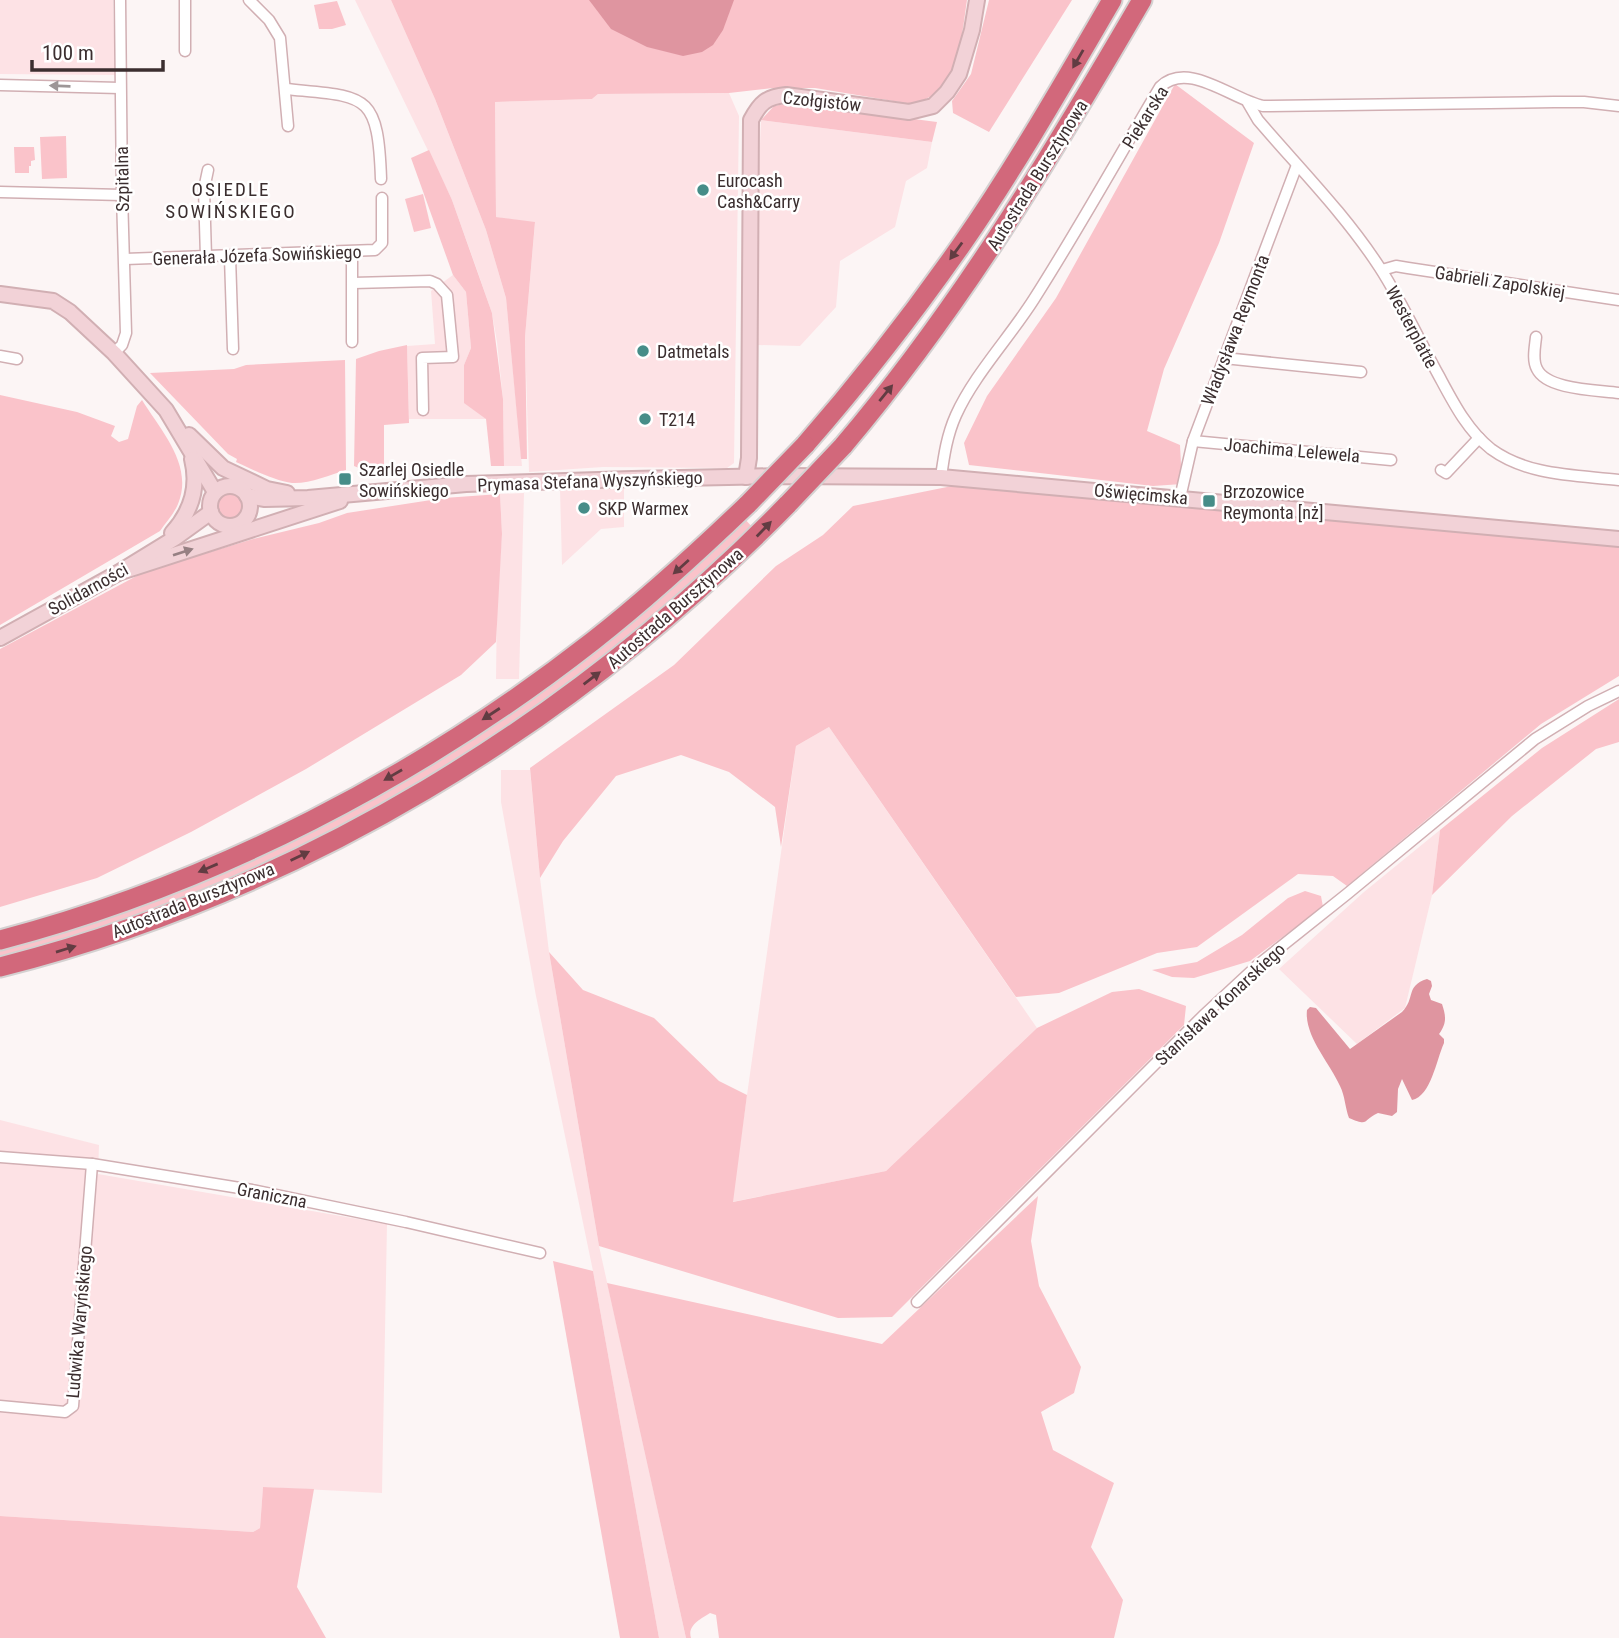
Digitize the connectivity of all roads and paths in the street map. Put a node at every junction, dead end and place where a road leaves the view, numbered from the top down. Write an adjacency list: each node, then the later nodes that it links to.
1 (120, 0): 9 (street, Szpitalna)
2 (185, 0): 7 (street)
3 (250, 0): 10 (street)
4 (977, 0): 43 (street, Czołgistów)
5 (1112, 0): 58 (highway, Autostrada Bursztynowa, one-way to 58, bridge)
6 (1142, 0): 59 (highway, Autostrada Bursztynowa, one-way to 6, bridge)
7 (185, 51)
8 (0, 85): 9 (street, one-way to 8)
9 (120, 88): 18 (street, Szpitalna)
10 (286, 89): 13 (street); 16 (street)
11 (1248, 103): 12 (street, Piekarska); 14 (street, Westerplatte); 44 (street, Piekarska)
12 (1619, 106)
13 (288, 126)
14 (1297, 165): 24 (street, Westerplatte); 33 (street, Władysława Reymonta)
15 (208, 170): 21 (street)
16 (381, 179)
17 (0, 192): 18 (street)
18 (122, 195): 23 (street, Szpitalna)
19 (382, 198): 20 (street, Generała Józefa Sowińskiego)
20 (352, 252): 22 (street, Generała Józefa Sowińskiego); 25 (street)
21 (206, 257): 22 (street, Generała Józefa Sowińskiego); 23 (street, Generała Józefa Sowińskiego)
22 (230, 257): 30 (street)
23 (125, 259): 31 (street, Szpitalna)
24 (1382, 270): 27 (street, Gabrieli Zapolskiej); 39 (street, Westerplatte)
25 (353, 283): 29 (street); 37 (street)
26 (0, 294): 31 (street)
27 (1619, 300)
28 (1536, 337): 36 (street)
29 (352, 342)
30 (233, 349)
31 (114, 353): 38 (street)
32 (0, 356): 34 (street)
33 (1224, 358): 35 (street); 40 (street, Władysława Reymonta)
34 (17, 359)
35 (1361, 372)
36 (1619, 393)
37 (423, 410)
38 (175, 423): 46 (street); 49 (street); 54 (street)
39 (1479, 438): 42 (street); 45 (street, Westerplatte)
40 (1193, 441): 41 (street, Joachima Lelewela); 50 (street, Władysława Reymonta)
41 (1391, 460)
42 (1441, 470)
43 (747, 477): 44 (street, Oświęcimska); 47 (street, Prymasa Stefana Wyszyńskiego)
44 (941, 477): 50 (street, Oświęcimska)
45 (1619, 480)
46 (220, 489): 48 (street); 52 (street)
47 (372, 492): 49 (street, Prymasa Stefana Wyszyńskiego); 55 (street, one-way to 47)
48 (247, 496): 49 (street, Prymasa Stefana Wyszyńskiego); 51 (street)
49 (308, 498): 51 (street, Prymasa Stefana Wyszyńskiego)
50 (1180, 498): 53 (street, Oświęcimska)
51 (250, 511): 52 (street)
52 (214, 517): 54 (street, Solidarności)
53 (1619, 539)
54 (139, 560): 55 (street, Solidarności)
55 (118, 573): 56 (street, Solidarności)
56 (0, 638)
57 (1619, 691): 63 (street, Stanisława Konarskiego)
58 (0, 940)
59 (0, 967)
60 (0, 1157): 61 (street, Graniczna)
61 (92, 1164): 62 (street, Graniczna); 64 (street, Ludwika Waryńskiego)
62 (540, 1253)
63 (917, 1302)
64 (0, 1406)

